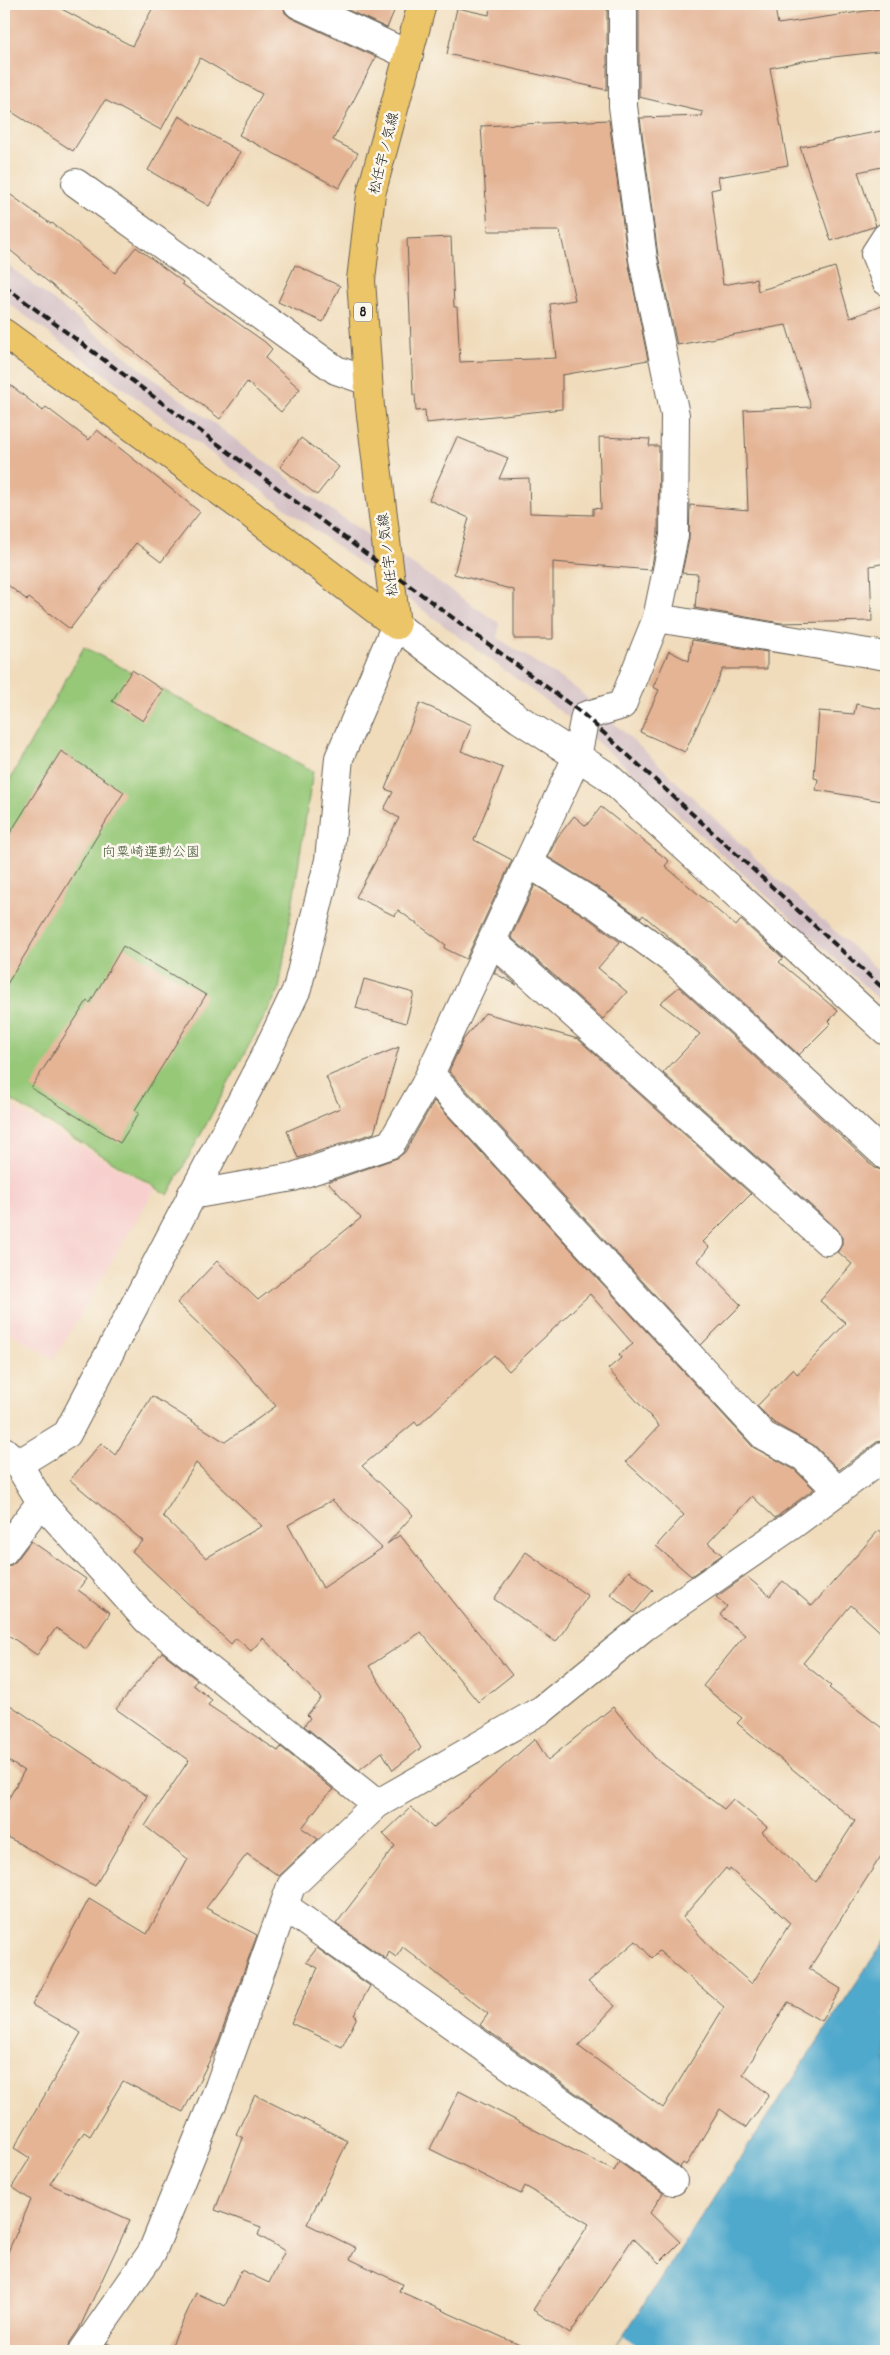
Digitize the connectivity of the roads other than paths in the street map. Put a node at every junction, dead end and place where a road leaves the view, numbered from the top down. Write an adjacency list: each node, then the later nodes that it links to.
1 (298, 4): 4 (street)
2 (422, 4): 4 (main road, 松任宇ノ気線 / 8)
3 (623, 4): 10 (street)
4 (409, 55): 9 (main road, 松任宇ノ気線 / 8)
5 (76, 183): 9 (street)
6 (886, 237): 7 (street)
7 (886, 281)
8 (4, 333): 11 (main road, 松任宇ノ気線)
9 (368, 381): 11 (main road, 松任宇ノ気線 / 8)
10 (657, 618): 12 (street); 13 (street)
11 (396, 625): 13 (street); 19 (street)
12 (886, 656)
13 (577, 757): 14 (street); 16 (street)
14 (528, 863): 15 (street); 18 (street)
15 (492, 942): 17 (street); 20 (street)
16 (886, 1031)
17 (430, 1074): 19 (street); 23 (street)
18 (886, 1156)
19 (191, 1195): 22 (street)
20 (827, 1242)
21 (886, 1455): 23 (street)
22 (11, 1457): 24 (street)
23 (838, 1491): 26 (street)
24 (41, 1502): 25 (street); 26 (street)
25 (4, 1551)
26 (377, 1804): 27 (street)
27 (284, 1906): 28 (street); 29 (street)
28 (673, 2181)
29 (82, 2351)

